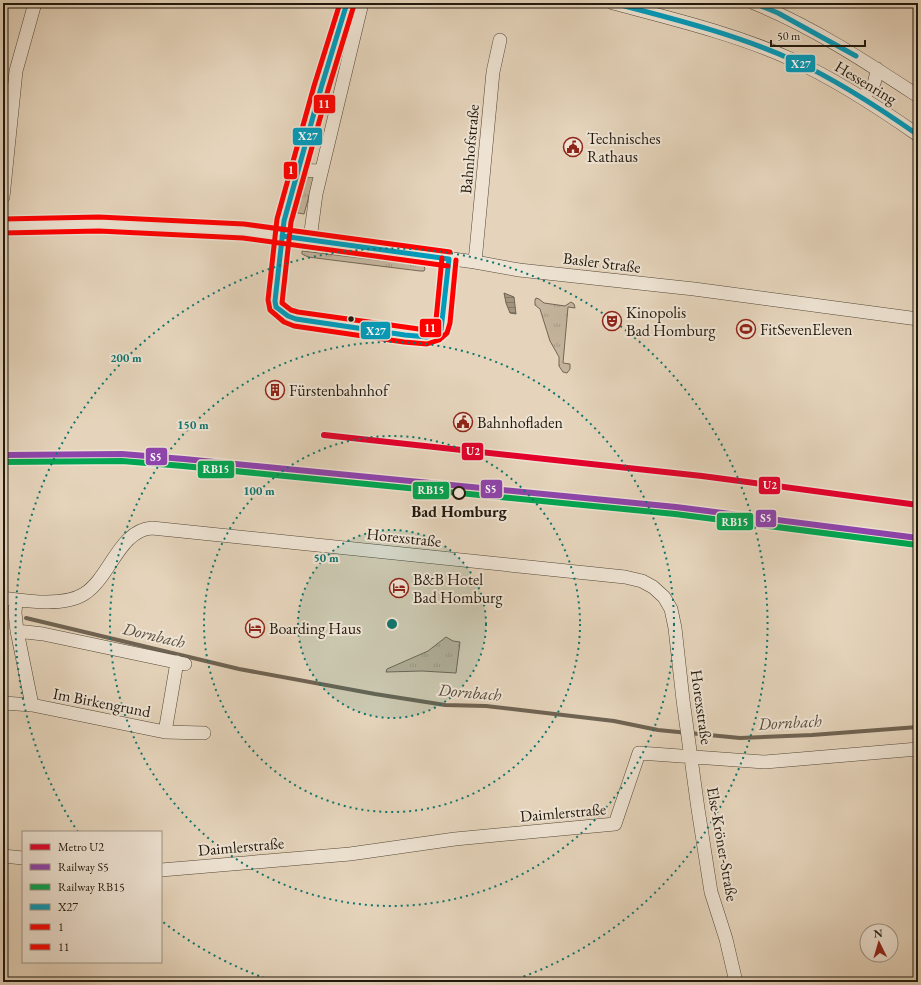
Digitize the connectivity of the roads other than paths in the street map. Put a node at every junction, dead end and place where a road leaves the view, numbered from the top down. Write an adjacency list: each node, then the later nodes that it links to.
1 (35, 3): 13 (street)
2 (347, 3): 11 (street)
3 (362, 3): 12 (street)
4 (612, 3): 9 (street, Hessenring)
5 (754, 3): 7 (street, Hessenring)
6 (500, 40): 17 (street, Bahnhofstraße)
7 (877, 69): 8 (street, Hessenring); 9 (street)
8 (918, 96)
9 (862, 97): 10 (street, Hessenring)
10 (918, 135)
11 (298, 167): 12 (street); 15 (street)
12 (321, 170): 16 (street)
13 (3, 198)
14 (3, 226): 15 (street, Basler Straße)
15 (282, 236): 16 (street, Basler Straße)
16 (310, 239): 17 (street, Basler Straße)
17 (476, 262): 18 (street, Basler Straße)
18 (918, 318)
19 (9, 599): 20 (street, Im Birkengrund); 26 (street, Horexstraße)
20 (17, 631): 22 (street, Im Birkengrund); 23 (street, Im Birkengrund)
21 (3, 703): 22 (street, Im Birkengrund)
22 (32, 705): 23 (street, Im Birkengrund)
23 (165, 732): 24 (street, Im Birkengrund)
24 (204, 733)
25 (918, 749): 26 (street, Daimlerstraße)
26 (692, 757): 29 (street, Daimlerstraße); 30 (street, Else-Kröner-Straße)
27 (3, 856): 28 (street)
28 (22, 858)
29 (162, 870)
30 (736, 982)

